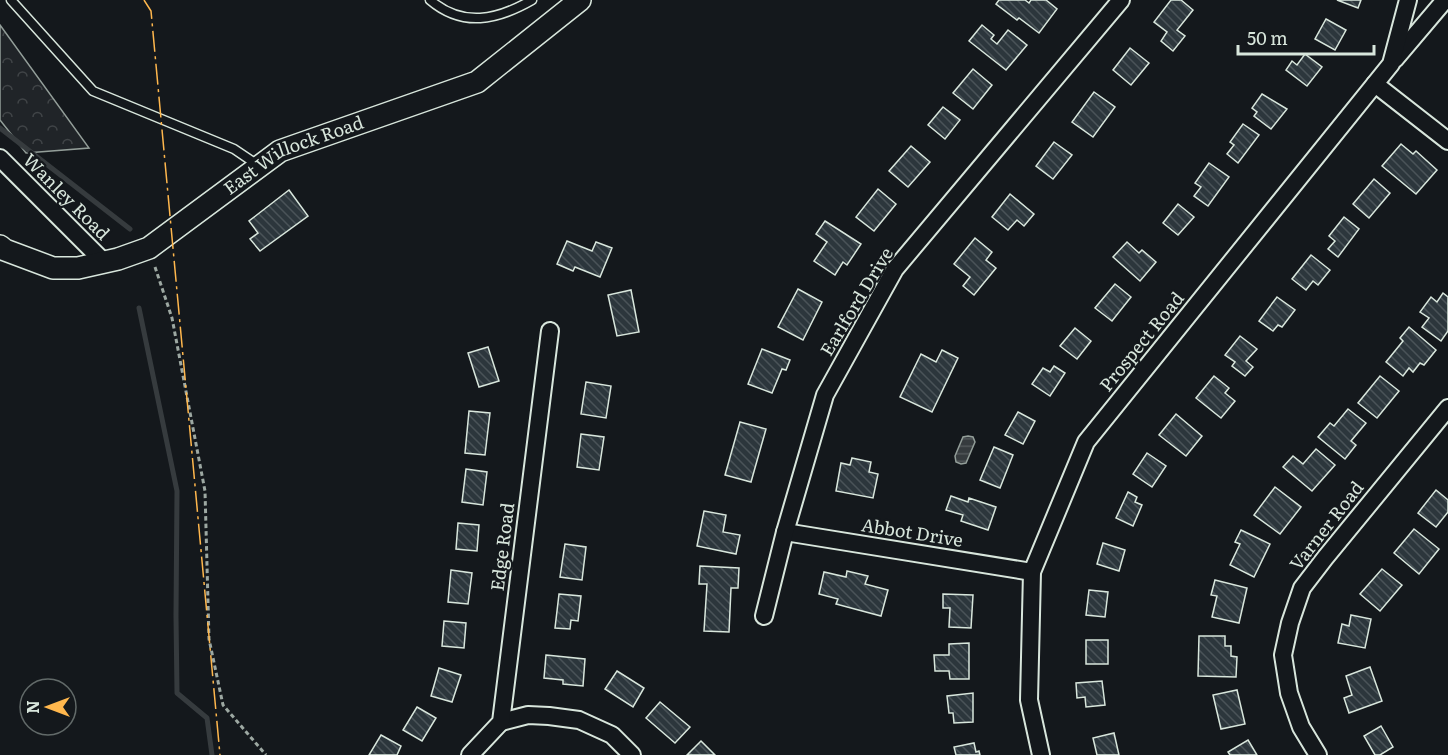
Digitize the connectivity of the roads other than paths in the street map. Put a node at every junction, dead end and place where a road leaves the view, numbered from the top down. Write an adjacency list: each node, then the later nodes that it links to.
1 (11, 0): 12 (lane)
2 (430, 0): 3 (lane)
3 (532, 0)
4 (580, 0): 12 (street, East Willock Road)
5 (1121, 0): 17 (street, Earlford Drive)
6 (1408, 0): 8 (street, Prospect Road)
7 (1445, 0): 8 (street)
8 (1390, 64): 9 (street, Prospect Road)
9 (1375, 84): 10 (street); 18 (street, Prospect Road)
10 (1448, 141)
11 (0, 158): 14 (street, Wanley Road)
12 (260, 166): 14 (street, East Willock Road)
13 (0, 246): 14 (street, East Willock Road)
14 (105, 263)
15 (550, 331): 20 (street, Edge Road)
16 (1448, 408): 24 (street, Varner Road)
17 (785, 532): 18 (street, Abbot Drive); 19 (street, Earlford Drive)
18 (1032, 572): 23 (street, Prospect Road)
19 (764, 616)
20 (501, 722): 21 (street); 22 (street)
21 (470, 755)
22 (632, 755)
23 (1041, 755)
24 (1317, 755)

